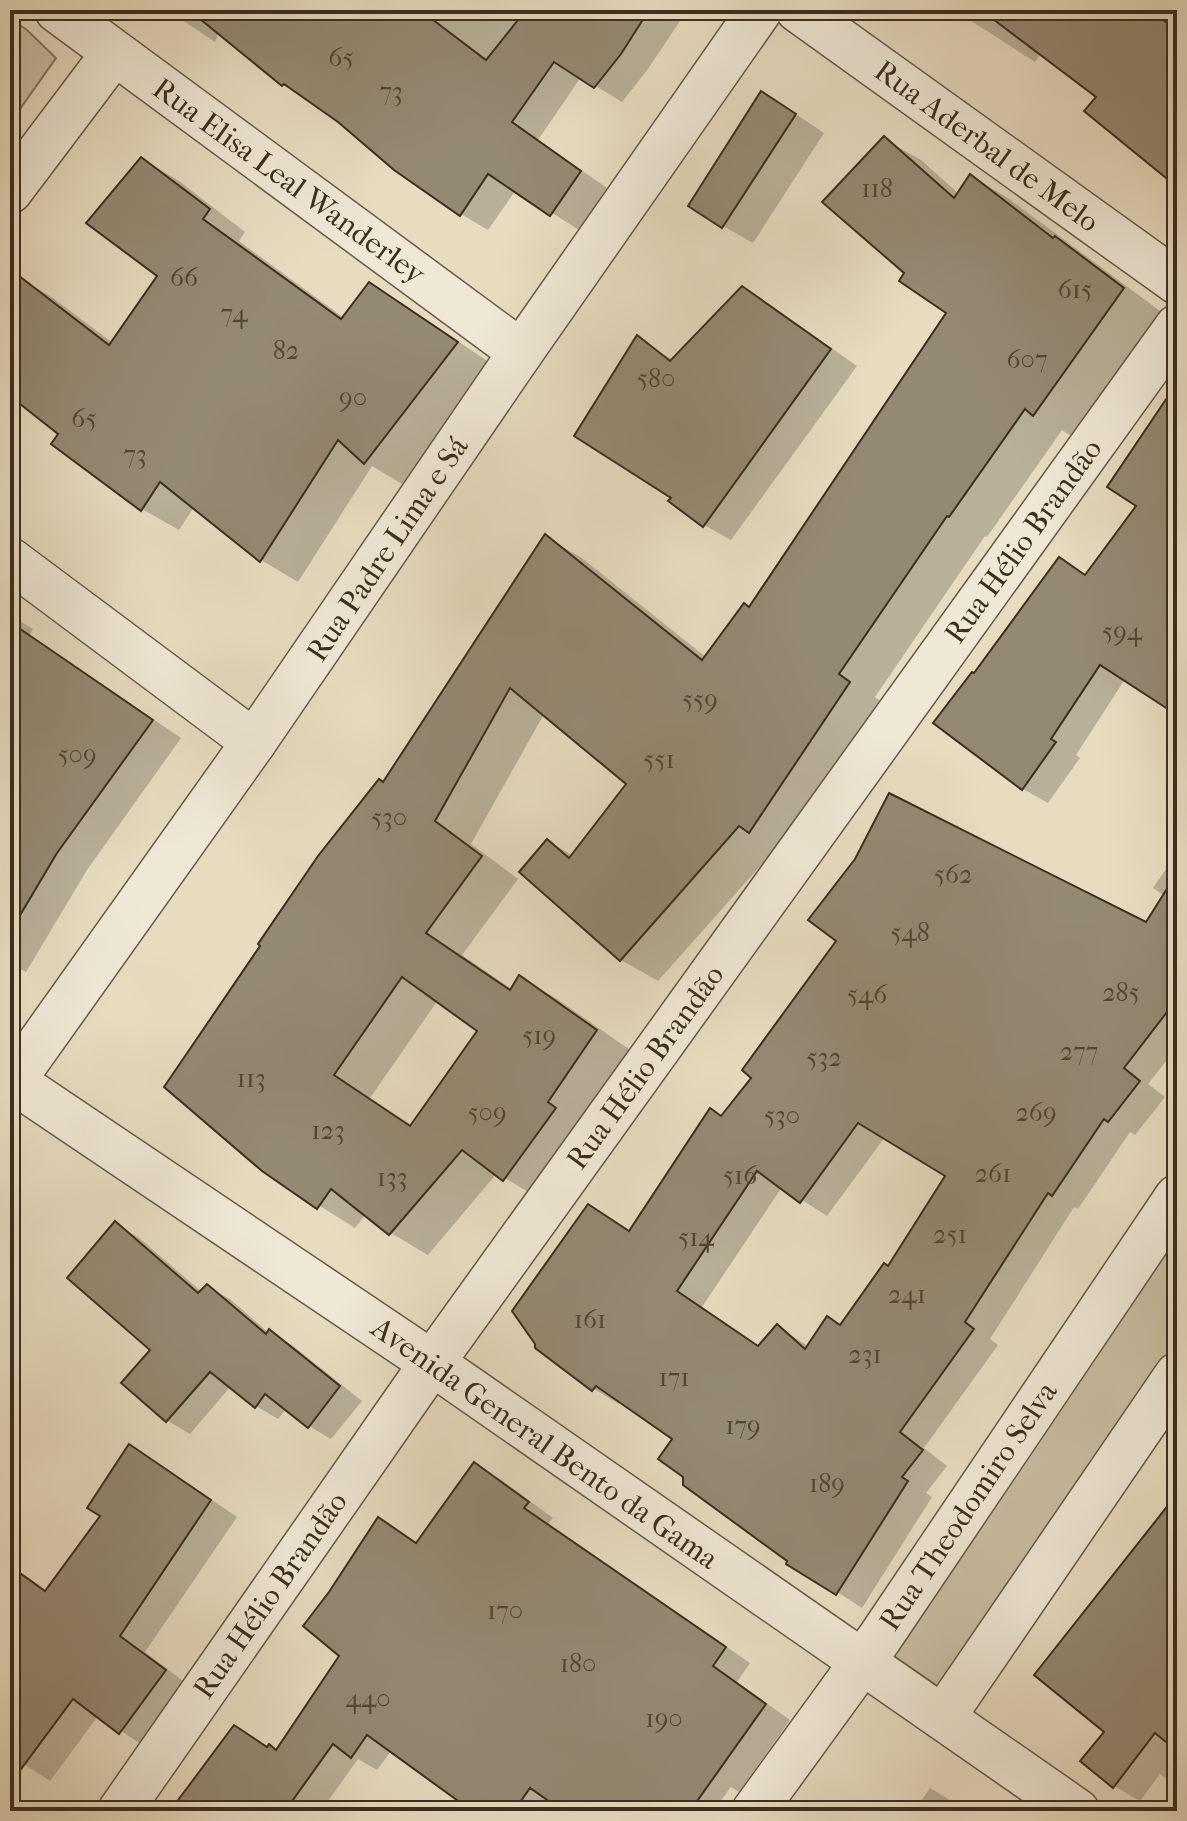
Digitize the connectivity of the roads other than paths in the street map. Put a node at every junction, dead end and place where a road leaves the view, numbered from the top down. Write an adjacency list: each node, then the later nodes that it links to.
1 (57, 10): 4 (street, Rua Elisa Leal Wanderley)
2 (760, 10): 8 (street, Rua Padre Lima e Sá)
3 (798, 10): 6 (street, Rua Aderbal de Melo)
4 (114, 53): 5 (street); 8 (street, Rua Elisa Leal Wanderley)
5 (10, 191)
6 (1177, 282)
7 (1177, 327): 13 (street, Rua Hélio Brandão)
8 (521, 352): 10 (street, Rua Padre Lima e Sá)
9 (10, 560): 10 (street)
10 (254, 742): 11 (street, Rua Padre Lima e Sá)
11 (11, 1082): 13 (street, Avenida General Bento da Gama)
12 (1177, 1197): 15 (street, Rua Theodomiro Selva)
13 (432, 1363): 15 (street, Avenida General Bento da Gama); 17 (street, Rua Hélio Brandão)
14 (1177, 1375): 16 (street)
15 (862, 1662): 16 (street, Avenida General Bento da Gama); 18 (street, Rua Theodomiro Selva)
16 (943, 1717): 19 (street, Avenida General Bento da Gama)
17 (120, 1811)
18 (754, 1811)
19 (1077, 1811)

